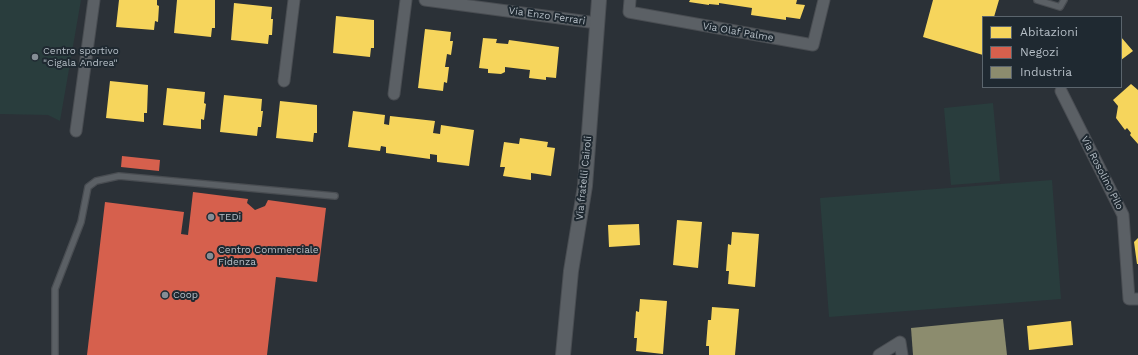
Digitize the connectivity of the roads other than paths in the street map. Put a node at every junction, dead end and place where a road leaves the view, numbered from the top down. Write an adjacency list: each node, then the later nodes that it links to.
1 (94, 0): 14 (street)
2 (294, 0): 11 (street)
3 (406, 0): 13 (street)
4 (425, 0): 10 (street, Via Enzo Ferrari)
5 (599, 0): 10 (street, Via fratelli Cairoli)
6 (630, 0): 7 (street, Via Olaf Palme)
7 (824, 0)
8 (1037, 0): 9 (lane)
9 (1064, 0)
10 (597, 23): 18 (street, Via fratelli Cairoli)
11 (284, 81)
12 (1061, 91): 16 (street, Via Rosolino Pilo)
13 (394, 94)
14 (76, 131)
15 (336, 196): 17 (lane)
16 (1138, 298)
17 (55, 355)
18 (562, 355)
19 (879, 355): 20 (street)
20 (902, 355)

